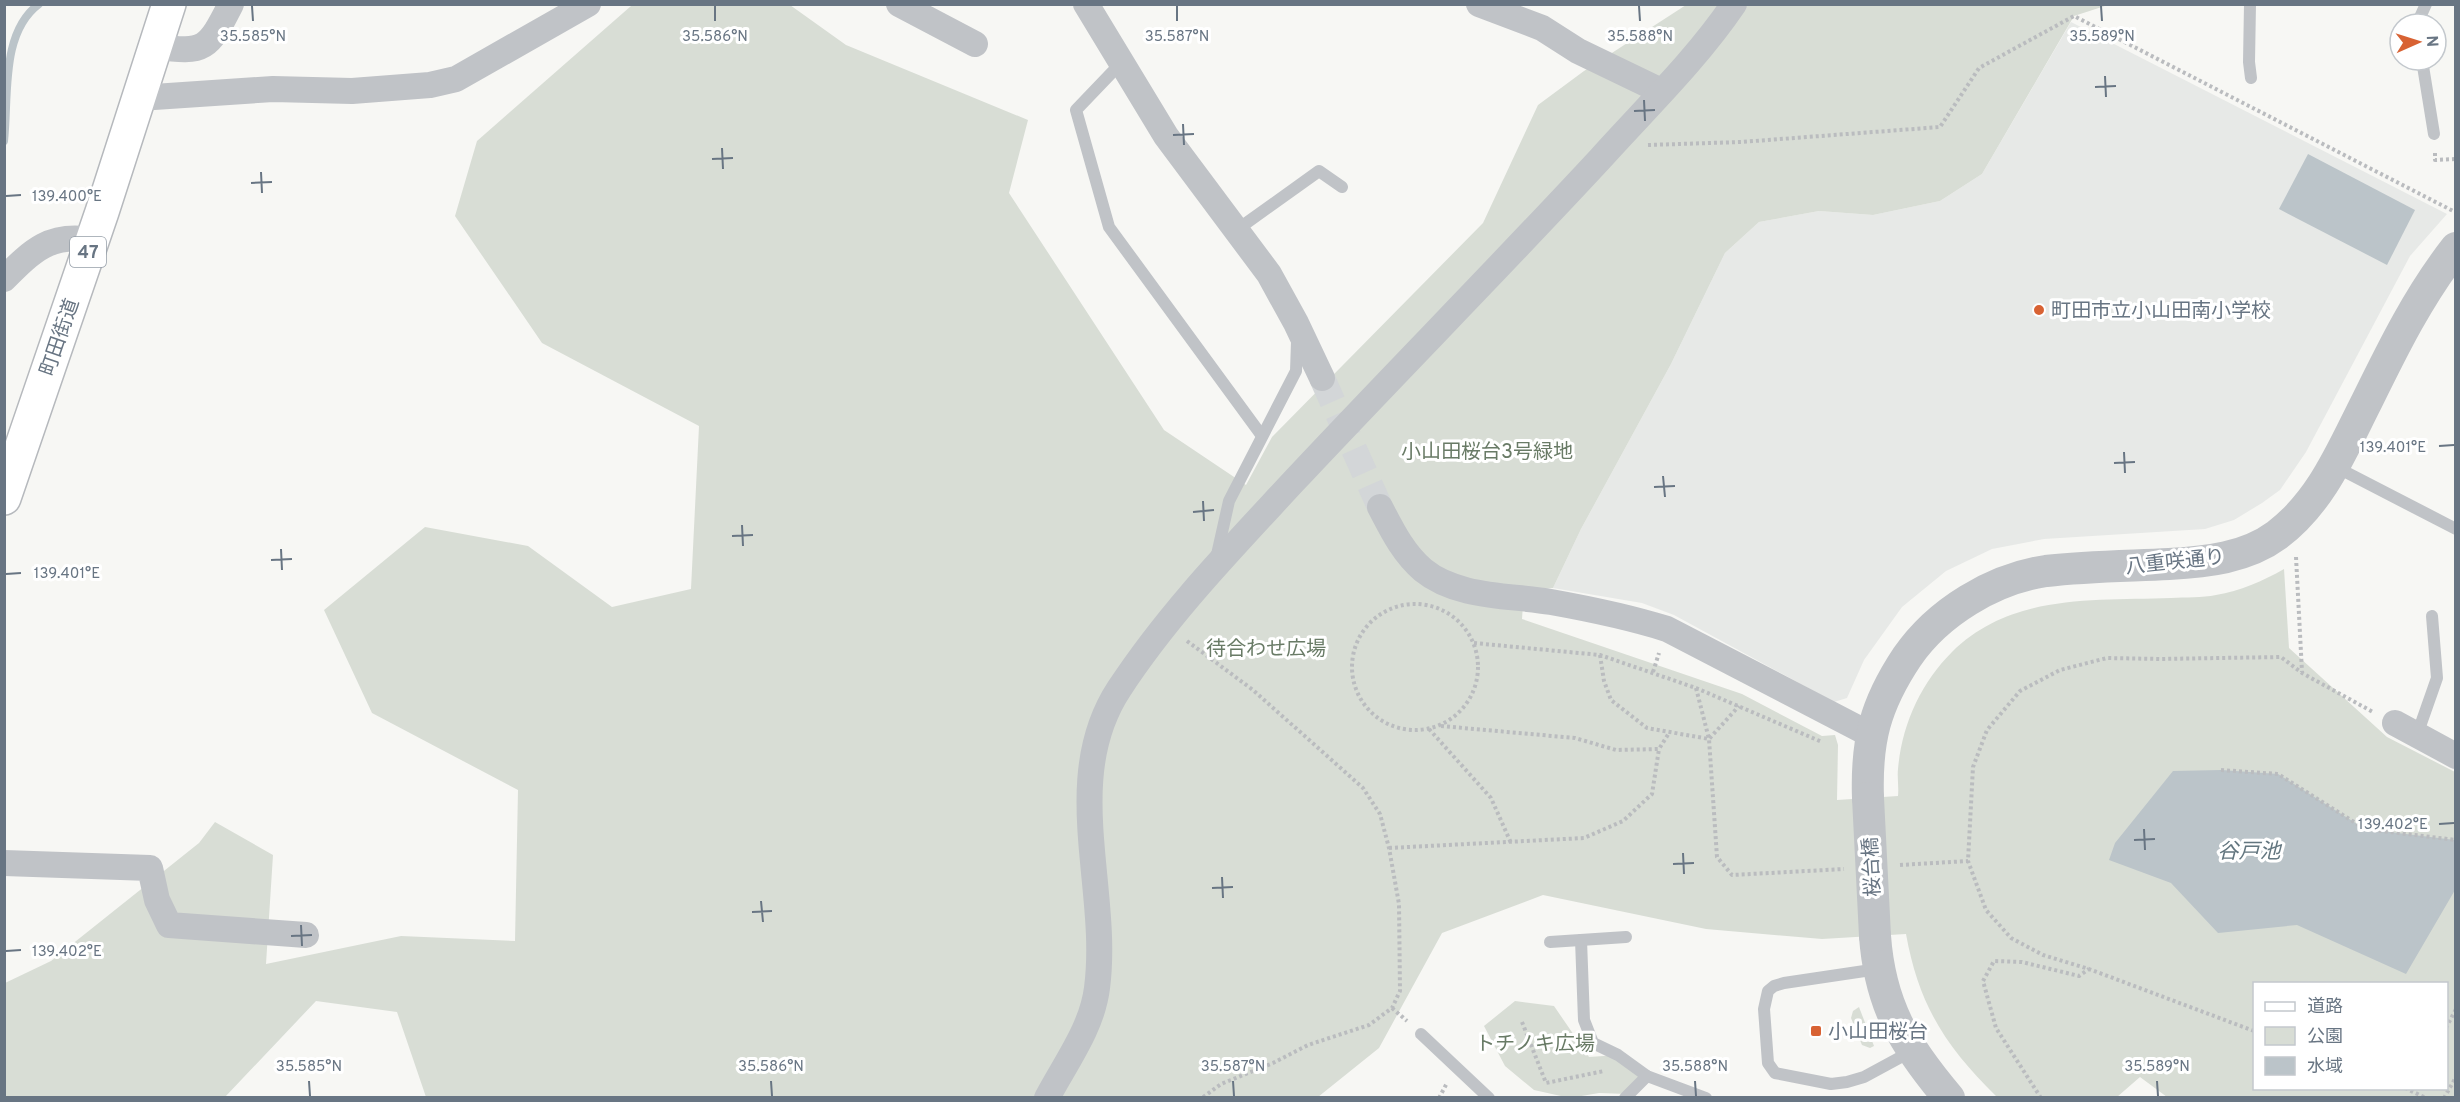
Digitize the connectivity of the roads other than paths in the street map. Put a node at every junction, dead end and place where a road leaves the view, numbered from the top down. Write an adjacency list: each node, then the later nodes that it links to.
1 (169, 4): 10 (main road, 町田街道 / 47)
2 (231, 4): 10 (street)
3 (588, 4): 15 (street)
4 (899, 4): 9 (street)
5 (1086, 4): 11 (street)
6 (1479, 4): 14 (street)
7 (1734, 4): 14 (street)
8 (2250, 4): 13 (lane)
9 (975, 44)
10 (156, 46): 15 (main road, 町田街道 / 47)
11 (1121, 63): 18 (street); 24 (lane)
12 (2424, 72): 16 (lane)
13 (2251, 78)
14 (1661, 91): 29 (street)
15 (139, 98): 19 (main road, 町田街道 / 47)
16 (2434, 134)
17 (1342, 187): 18 (lane)
18 (1238, 229): 22 (street)
19 (92, 240): 21 (street); 26 (main road, 町田街道 / 47)
20 (2456, 248): 25 (street, 八重咲通り)
21 (4, 279)
22 (1296, 323): 23 (street); 24 (lane)
23 (1322, 378)
24 (1262, 436): 29 (lane)
25 (2334, 466): 28 (lane); 32 (street, 八重咲通り)
26 (4, 498)
27 (1380, 507): 32 (street)
28 (2456, 529)
29 (1213, 571): 46 (street)
30 (2432, 616): 33 (lane)
31 (2395, 723): 33 (street)
32 (1871, 735): 35 (street, 八重咲通り)
33 (2417, 735): 34 (street)
34 (2456, 756)
35 (1868, 798): 41 (street, 桜台橋, bridge)
36 (4, 863): 37 (street)
37 (306, 935)
38 (1626, 937): 39 (lane)
39 (1581, 940): 40 (lane); 44 (lane)
40 (1550, 942)
41 (1878, 969): 43 (street); 43 (lane)
42 (1420, 1034): 47 (lane)
43 (1912, 1051): 45 (street)
44 (1647, 1076): 48 (lane); 49 (lane)
45 (1943, 1095)
46 (1047, 1098)
47 (1489, 1098)
48 (1625, 1098)
49 (1706, 1098)

